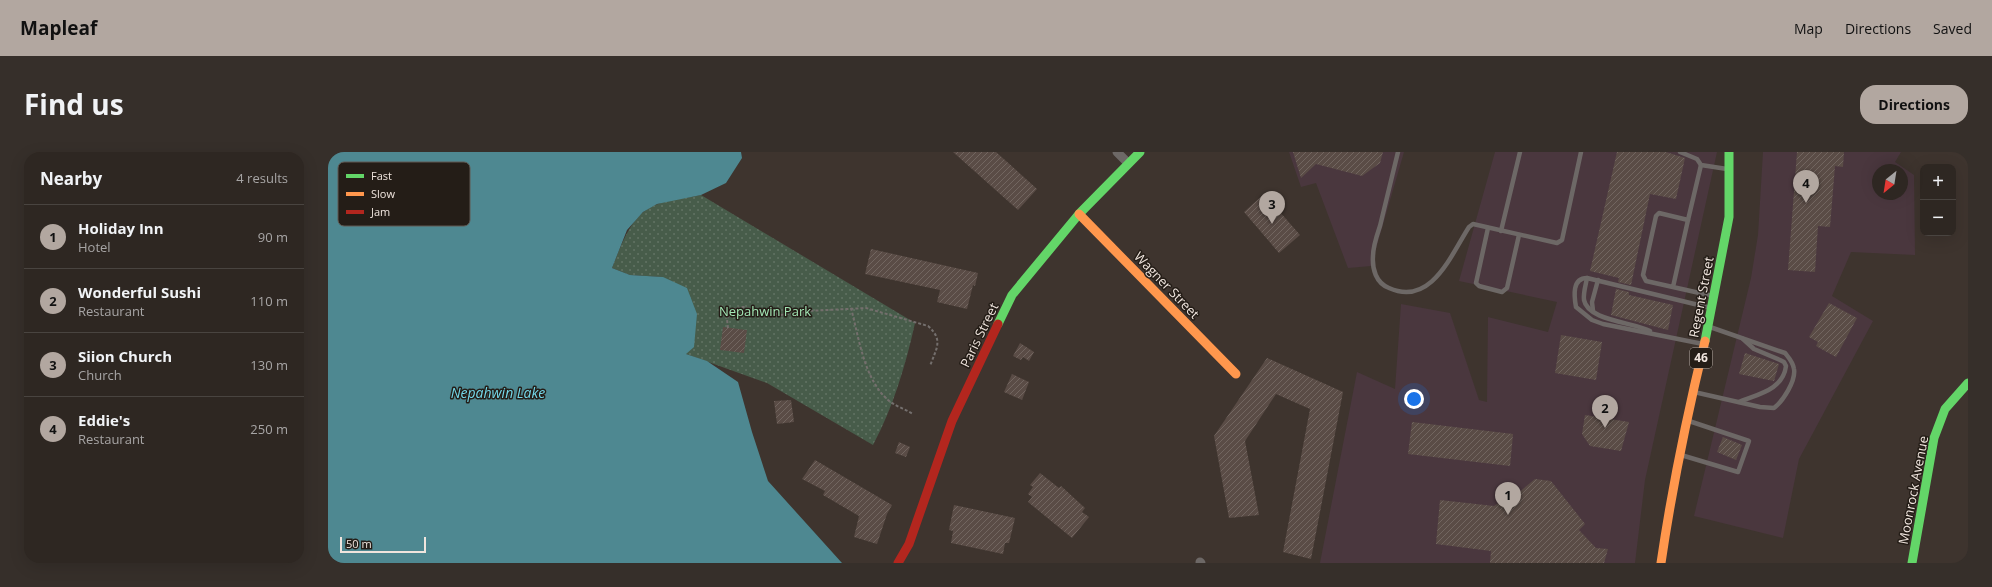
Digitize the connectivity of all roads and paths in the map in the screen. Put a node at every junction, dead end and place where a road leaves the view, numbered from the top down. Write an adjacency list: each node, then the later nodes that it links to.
1 (1117, 152): 8 (street)
2 (1140, 152): 8 (main road, Paris Street)
3 (1398, 152): 13 (lane)
4 (1520, 152): 14 (lane)
5 (1581, 152): 15 (lane)
6 (1680, 152): 9 (lane)
7 (1729, 152): 10 (main road, Regent Street / 46)
8 (1128, 163): 11 (main road, Paris Street)
9 (1701, 165): 10 (lane); 12 (lane)
10 (1729, 169): 19 (main road, Regent Street / 46)
11 (1078, 214): 29 (main road, Wagner Street); 36 (main road, Paris Street)
12 (1688, 220): 18 (lane); 18 (lane)
13 (1488, 228): 14 (lane); 15 (lane)
14 (1501, 231): 15 (lane)
15 (1518, 234)
16 (1587, 278): 17 (lane); 22 (lane); 25 (lane)
17 (1598, 280): 21 (lane); 22 (lane)
18 (1673, 287): 19 (lane)
19 (1715, 297): 21 (main road, Regent Street / 46)
20 (851, 308): 24 (path); 28 (path); 33 (path)
21 (1713, 308): 23 (main road, Regent Street / 46)
22 (1593, 312): 25 (lane)
23 (1709, 327): 26 (lane); 27 (main road, Regent Street / 46)
24 (728, 328)
25 (1654, 333): 27 (lane)
26 (1741, 337): 32 (lane); 32 (lane)
27 (1705, 344): 31 (main road, Regent Street / 46)
28 (930, 366)
29 (1236, 374)
30 (1968, 383): 38 (main road, Moonrock Avenue)
31 (1693, 392): 32 (lane); 34 (main road, Regent Street / 46)
32 (1739, 402)
33 (913, 414)
34 (1686, 420): 35 (main road, Regent Street / 46); 35 (lane)
35 (1679, 454): 37 (main road, Regent Street / 46)
36 (898, 563)
37 (1662, 563)
38 (1912, 563)

